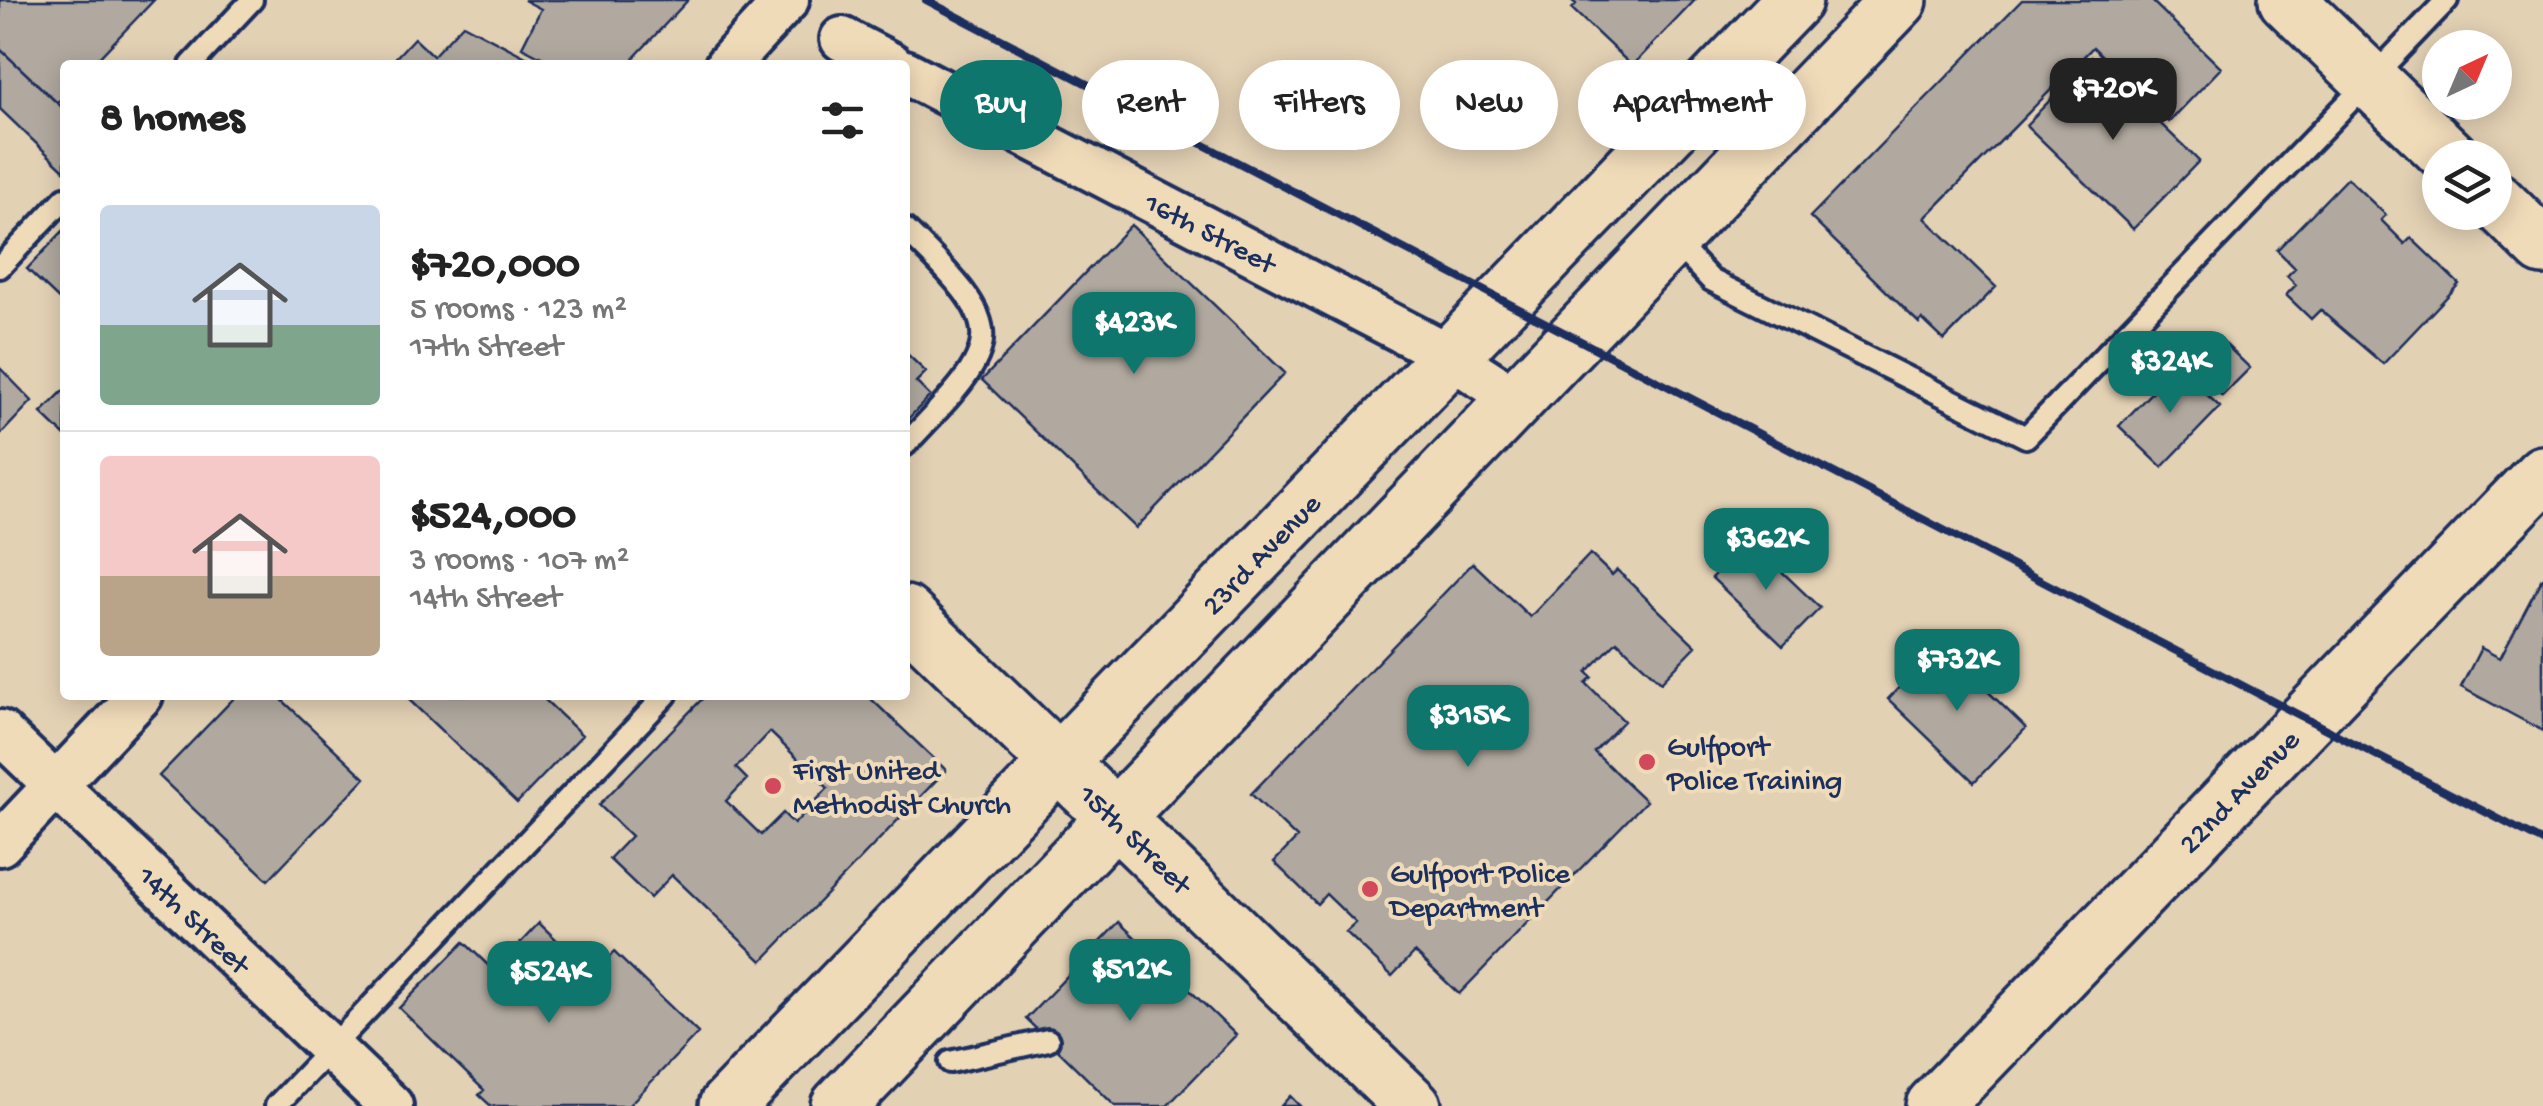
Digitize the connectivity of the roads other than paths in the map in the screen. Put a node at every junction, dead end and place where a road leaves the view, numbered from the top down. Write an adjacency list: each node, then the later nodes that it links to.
1 (252, 0): 8 (lane)
2 (1794, 0): 20 (street, 23rd Avenue)
3 (1900, 0): 17 (street)
4 (2288, 0): 12 (street)
5 (2447, 0): 12 (lane)
6 (783, 1): 9 (street)
7 (842, 39): 10 (street)
8 (196, 60)
9 (734, 60)
10 (882, 60)
11 (910, 75): 20 (street, 16th Street)
12 (2370, 79): 13 (street); 17 (lane)
13 (2432, 140)
14 (60, 203): 19 (lane)
15 (2512, 217): 18 (street)
16 (910, 234): 22 (lane)
17 (1670, 238): 21 (street)
18 (2543, 247)
19 (0, 267)
20 (1448, 354): 21 (street, 16th Street); 28 (street, 23rd Avenue)
21 (1514, 398): 30 (street)
22 (910, 440)
23 (2543, 474): 40 (street, 22nd Avenue)
24 (910, 619): 28 (street, 15th Street)
25 (136, 700): 29 (street)
26 (661, 700): 33 (lane)
27 (0, 732): 29 (street, 14th Street)
28 (1057, 761): 30 (street, 15th Street); 35 (street, 23rd Avenue)
29 (55, 786): 31 (street); 33 (street, 14th Street)
30 (1114, 815): 36 (street, 15th Street); 39 (street)
31 (0, 844)
32 (1048, 1040): 34 (lane)
33 (330, 1048): 37 (lane); 38 (street, 14th Street)
34 (950, 1062)
35 (747, 1098)
36 (1398, 1101)
37 (276, 1106)
38 (391, 1106)
39 (839, 1106)
40 (1934, 1106)

